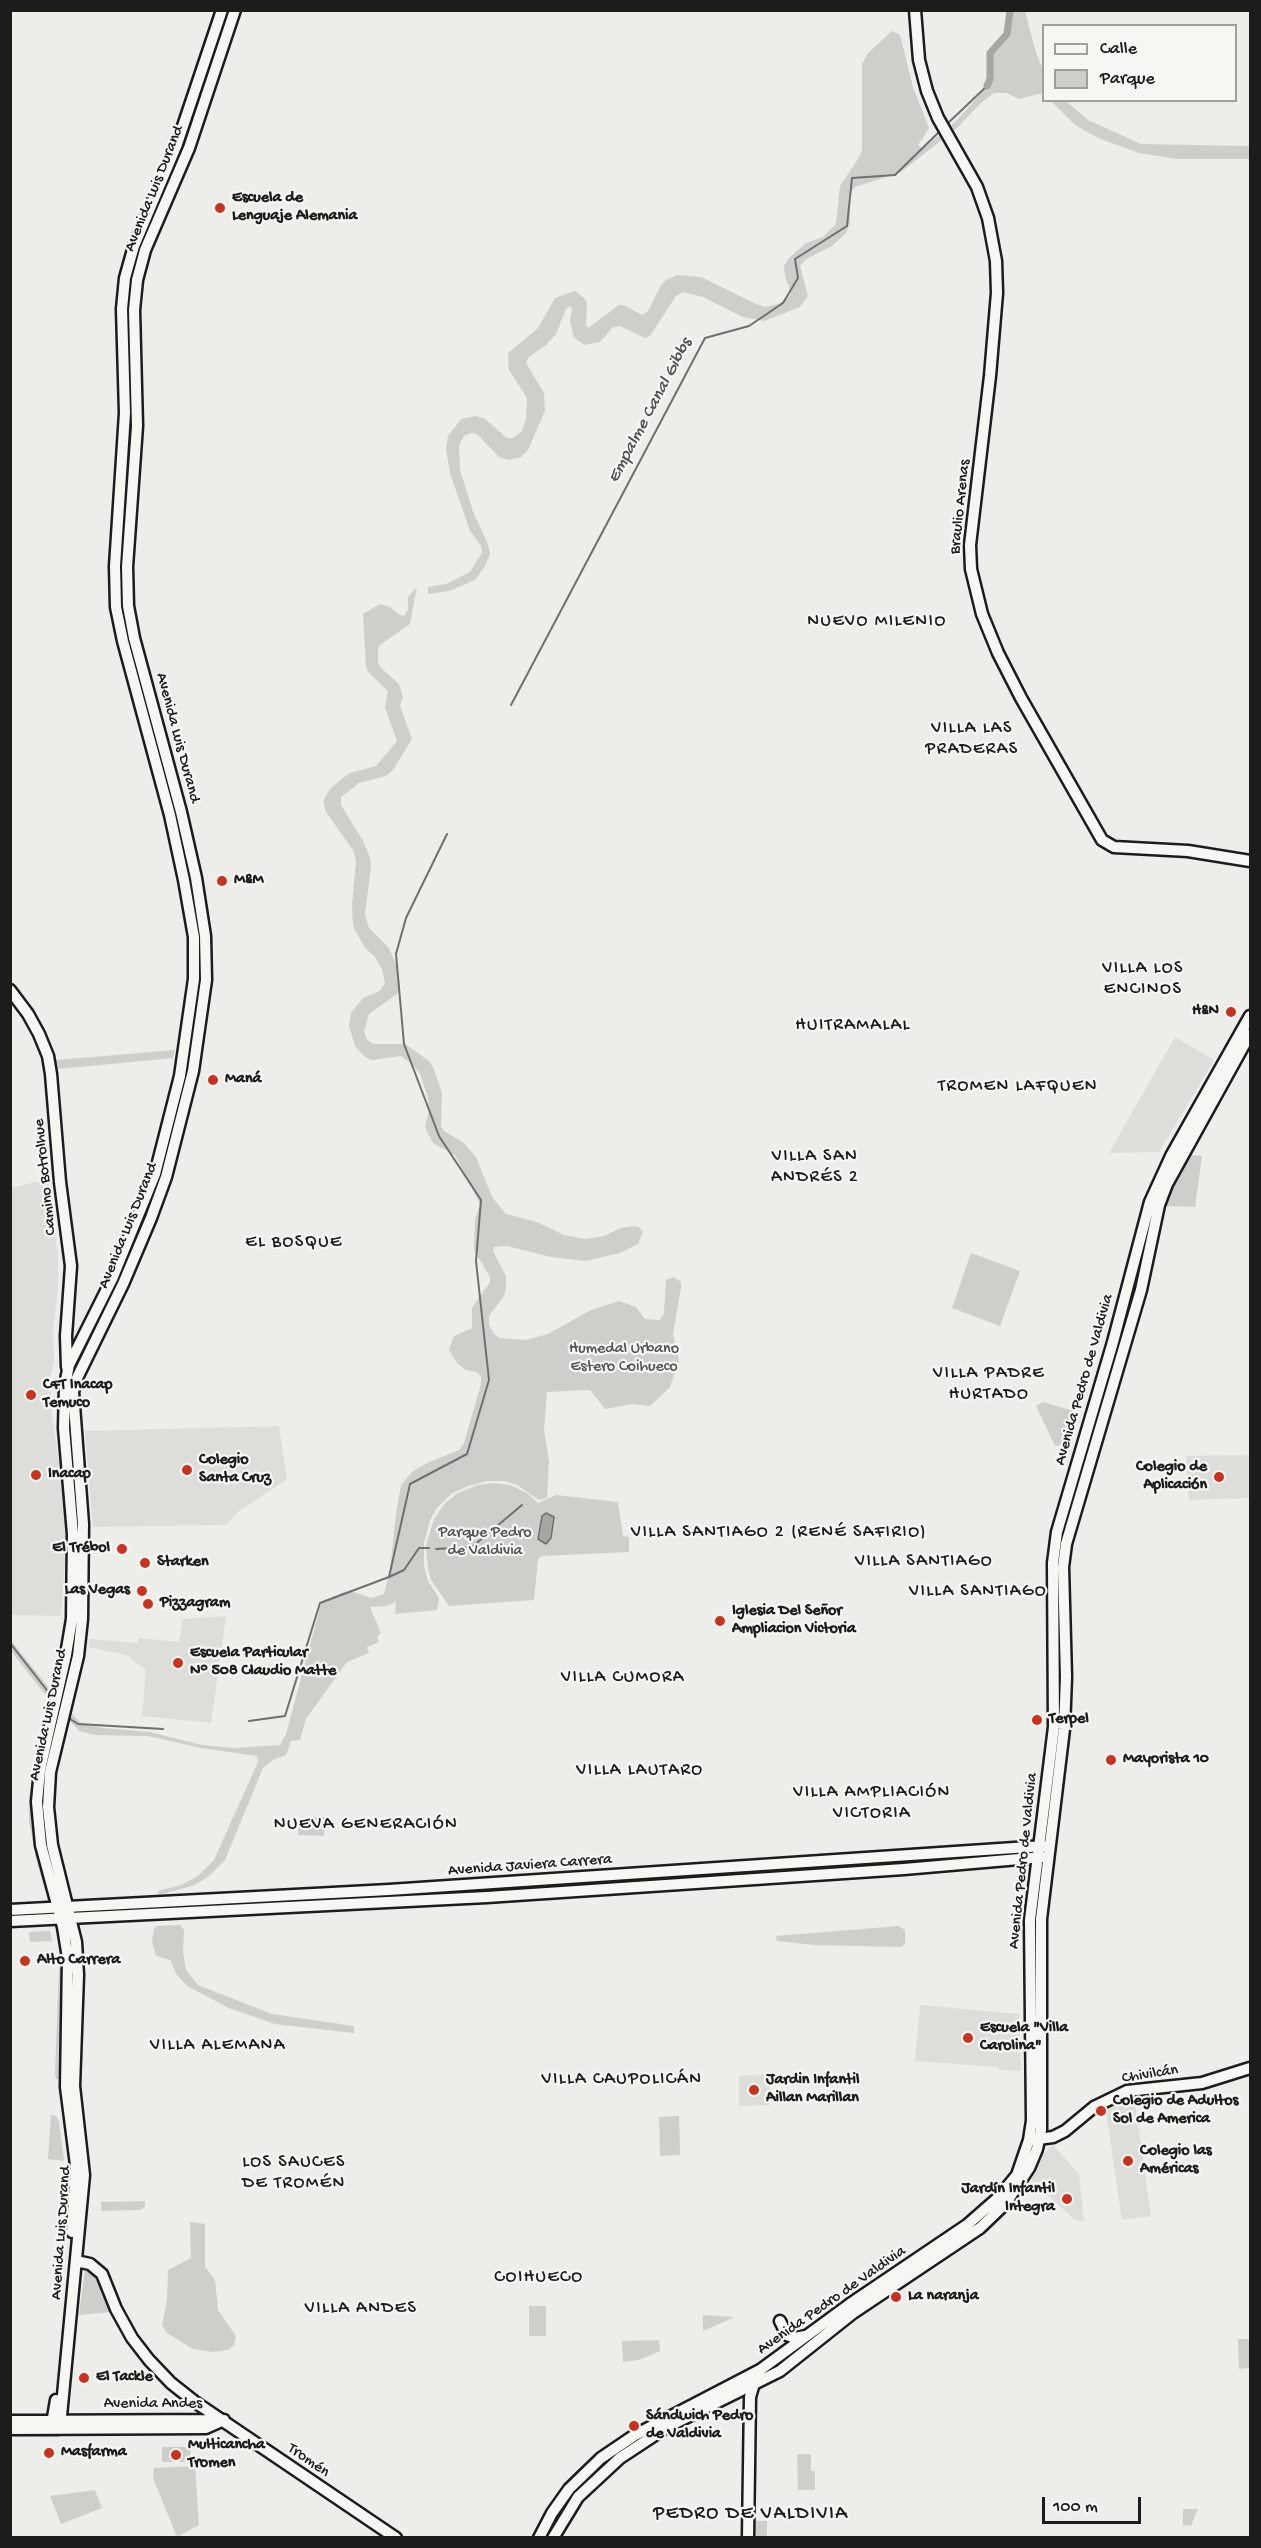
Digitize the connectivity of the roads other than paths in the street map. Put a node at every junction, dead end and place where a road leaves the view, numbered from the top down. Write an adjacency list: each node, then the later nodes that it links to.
1 (222, 10): 4 (street, Avenida Luis Durand)
2 (235, 10): 5 (street, Avenida Luis Durand)
3 (915, 10): 8 (street, Braulio Arenas)
4 (125, 413): 5 (street); 7 (street, Avenida Luis Durand)
5 (137, 426): 6 (street, Avenida Luis Durand)
6 (132, 507): 7 (street); 14 (street, Avenida Luis Durand)
7 (119, 516): 12 (street, Avenida Luis Durand)
8 (1251, 861)
9 (10, 990): 12 (street, Camino Botrolhue)
10 (1251, 1016): 16 (street, Avenida Pedro de Valdivia)
11 (1251, 1034): 16 (street, Avenida Pedro de Valdivia)
12 (67, 1370): 13 (street, Avenida Luis Durand)
13 (72, 1514): 14 (street); 15 (street, Avenida Luis Durand)
14 (83, 1524): 15 (street, Avenida Luis Durand)
15 (47, 1752): 18 (street, Avenida Luis Durand)
16 (1044, 1852): 18 (street, Avenida Javiera Carrera); 23 (street, Avenida Pedro de Valdivia)
17 (10, 1910): 18 (street, Avenida Javiera Carrera)
18 (64, 1913): 19 (street, Avenida Javiera Carrera); 21 (street, Avenida Luis Durand); 22 (street, Avenida Luis Durand)
19 (10, 1921)
20 (1251, 2068): 23 (street, Chivilcán)
21 (67, 2112): 22 (street, Avenida Luis Durand); 22 (street)
22 (78, 2134): 24 (street, Avenida Luis Durand); 31 (street, Avenida Luis Durand)
23 (1035, 2139): 26 (street, Avenida Pedro de Valdivia); 28 (street, Avenida Pedro de Valdivia)
24 (76, 2263): 29 (street, Tromén); 31 (street, Avenida Luis Durand)
25 (780, 2320): 26 (street)
26 (811, 2334): 27 (street, Avenida Pedro de Valdivia)
27 (760, 2370): 28 (street); 34 (street, Avenida Pedro de Valdivia)
28 (753, 2385): 35 (street, Avenida Pedro de Valdivia); 36 (street)
29 (224, 2420): 31 (street, Avenida Andes); 33 (street, Tromén)
30 (10, 2421): 31 (street, Avenida Andes)
31 (55, 2425): 32 (street, Avenida Andes)
32 (10, 2429)
33 (396, 2538)
34 (539, 2538)
35 (553, 2538)
36 (748, 2538)

